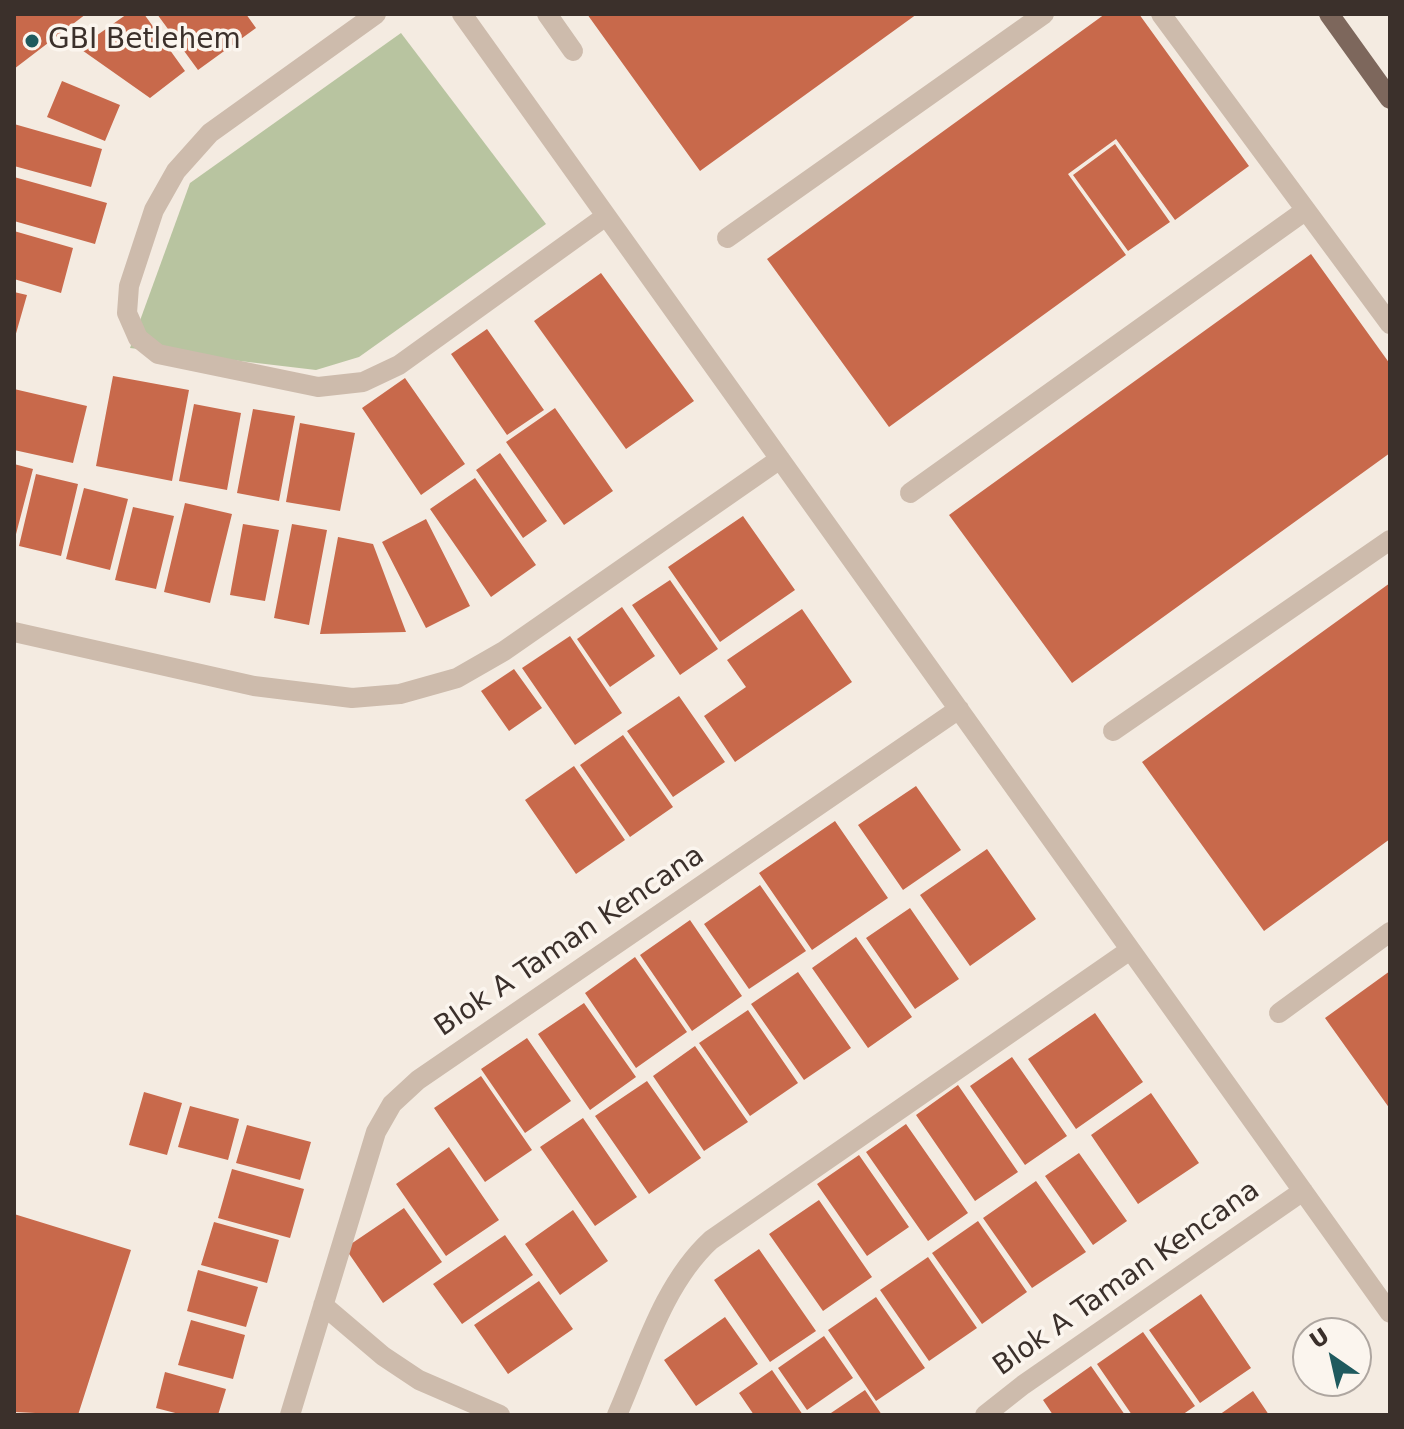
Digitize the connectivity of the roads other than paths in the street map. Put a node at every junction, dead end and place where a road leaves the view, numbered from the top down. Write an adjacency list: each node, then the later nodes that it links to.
1 (376, 14): 10 (street)
2 (462, 14): 10 (street, Blok A Taman Kencana)
3 (547, 14): 7 (street)
4 (1044, 14): 11 (street)
5 (1161, 14): 9 (street)
6 (1329, 14): 8 (main road)
7 (573, 51)
8 (1390, 99)
9 (1306, 210): 12 (street); 14 (street)
10 (606, 216): 13 (street, Blok A Taman Kencana)
11 (727, 238)
12 (1390, 324)
13 (780, 459): 16 (street); 17 (street, Blok A Taman Kencana)
14 (910, 493)
15 (1390, 540): 18 (street)
16 (14, 632)
17 (959, 709): 20 (street, Blok A Taman Kencana); 23 (street, Blok A Taman Kencana)
18 (1113, 731)
19 (1390, 932): 21 (street)
20 (1130, 950): 22 (street, Blok A Taman Kencana); 27 (street)
21 (1279, 1013)
22 (1303, 1191): 24 (street, Blok A Taman Kencana); 28 (street, Blok A Taman Kencana)
23 (323, 1305): 25 (street, Blok A Taman Kencana); 26 (street)
24 (1390, 1313)
25 (290, 1415)
26 (500, 1415)
27 (617, 1415)
28 (985, 1415)

